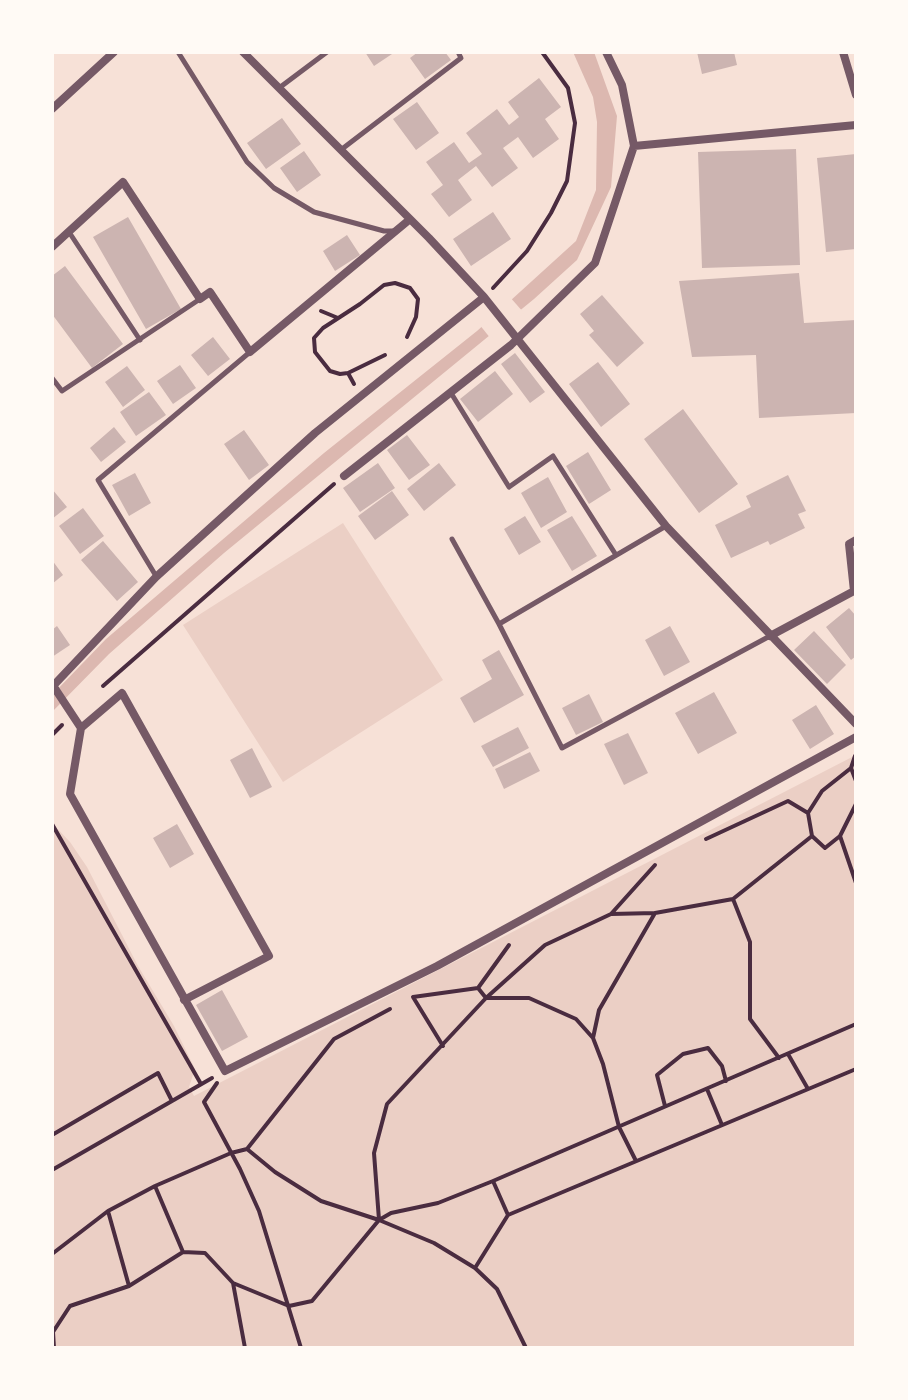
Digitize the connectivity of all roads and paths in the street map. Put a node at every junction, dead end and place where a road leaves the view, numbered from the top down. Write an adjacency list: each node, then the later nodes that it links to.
1 (114, 52): 11 (street)
2 (178, 52): 16 (lane)
3 (243, 52): 9 (street)
4 (327, 52): 9 (lane)
5 (458, 52): 14 (lane)
6 (542, 52): 19 (path)
7 (606, 52): 13 (street)
8 (843, 52): 10 (street)
9 (278, 88): 14 (street)
10 (856, 95)
11 (52, 109)
12 (856, 125): 13 (street)
13 (634, 146): 21 (street)
14 (341, 150): 15 (street)
15 (409, 220): 16 (street); 19 (street)
16 (395, 231): 25 (street)
17 (69, 232): 18 (street); 20 (street); 22 (lane)
18 (52, 247)
19 (484, 297): 21 (street); 29 (street)
20 (200, 299): 22 (lane); 25 (street)
21 (518, 337): 28 (street); 31 (street)
22 (140, 340): 27 (lane)
23 (404, 342): 26 (path)
24 (393, 350): 26 (path)
25 (250, 352): 35 (lane)
26 (348, 373): 29 (path)
27 (52, 378)
28 (451, 393): 30 (street); 34 (lane)
29 (360, 397): 35 (street)
30 (344, 476): 38 (path)
31 (666, 526): 34 (lane); 37 (street)
32 (452, 539): 36 (lane)
33 (856, 540): 37 (street)
34 (616, 555): 36 (lane)
35 (156, 577): 39 (street)
36 (499, 624): 37 (lane)
37 (770, 636): 40 (street)
38 (107, 682)
39 (54, 688): 41 (street)
40 (856, 724)
41 (81, 728): 60 (street); 60 (street)
42 (856, 737): 68 (street)
43 (856, 754): 44 (path)
44 (851, 768): 45 (path); 47 (path)
45 (856, 781)
46 (856, 804): 50 (path)
47 (808, 813): 49 (path); 51 (path)
48 (52, 824): 70 (path)
49 (812, 836): 50 (path); 54 (path)
50 (840, 836): 53 (path)
51 (694, 845)
52 (642, 871): 56 (path)
53 (856, 883)
54 (733, 899): 55 (path); 66 (path)
55 (655, 913): 56 (path); 63 (path)
56 (611, 914): 59 (path)
57 (515, 937): 58 (path)
58 (478, 988): 59 (path); 64 (path)
59 (486, 998): 63 (path); 64 (path)
60 (184, 1000): 68 (street)
61 (400, 1004): 78 (path)
62 (856, 1024): 65 (path)
63 (593, 1038): 76 (path)
64 (443, 1046): 86 (path)
65 (788, 1054): 66 (path); 72 (path)
66 (779, 1058): 69 (path)
67 (856, 1069): 72 (path)
68 (225, 1071): 70 (path); 79 (path)
69 (726, 1081): 71 (path); 74 (path)
70 (201, 1084): 73 (path)
71 (707, 1089): 74 (path); 75 (path)
72 (808, 1089): 75 (path)
73 (172, 1101): 77 (path); 81 (path)
74 (665, 1107): 76 (path)
75 (722, 1125): 80 (path)
76 (619, 1127): 80 (path); 82 (path)
77 (52, 1135)
78 (247, 1149): 79 (path); 86 (path)
79 (231, 1153): 83 (path); 92 (path)
80 (636, 1161): 85 (path)
81 (52, 1170)
82 (493, 1181): 85 (path); 86 (path)
83 (155, 1186): 84 (path); 87 (path)
84 (108, 1211): 88 (path); 91 (path)
85 (508, 1215): 89 (path)
86 (379, 1220): 89 (path); 92 (path)
87 (183, 1252): 90 (path); 91 (path)
88 (52, 1254)
89 (475, 1268): 97 (path)
90 (233, 1283): 92 (path); 95 (path)
91 (129, 1286): 93 (path)
92 (289, 1306): 96 (path)
93 (53, 1330): 94 (path)
94 (54, 1348)
95 (245, 1348)
96 (301, 1348)
97 (526, 1348)

